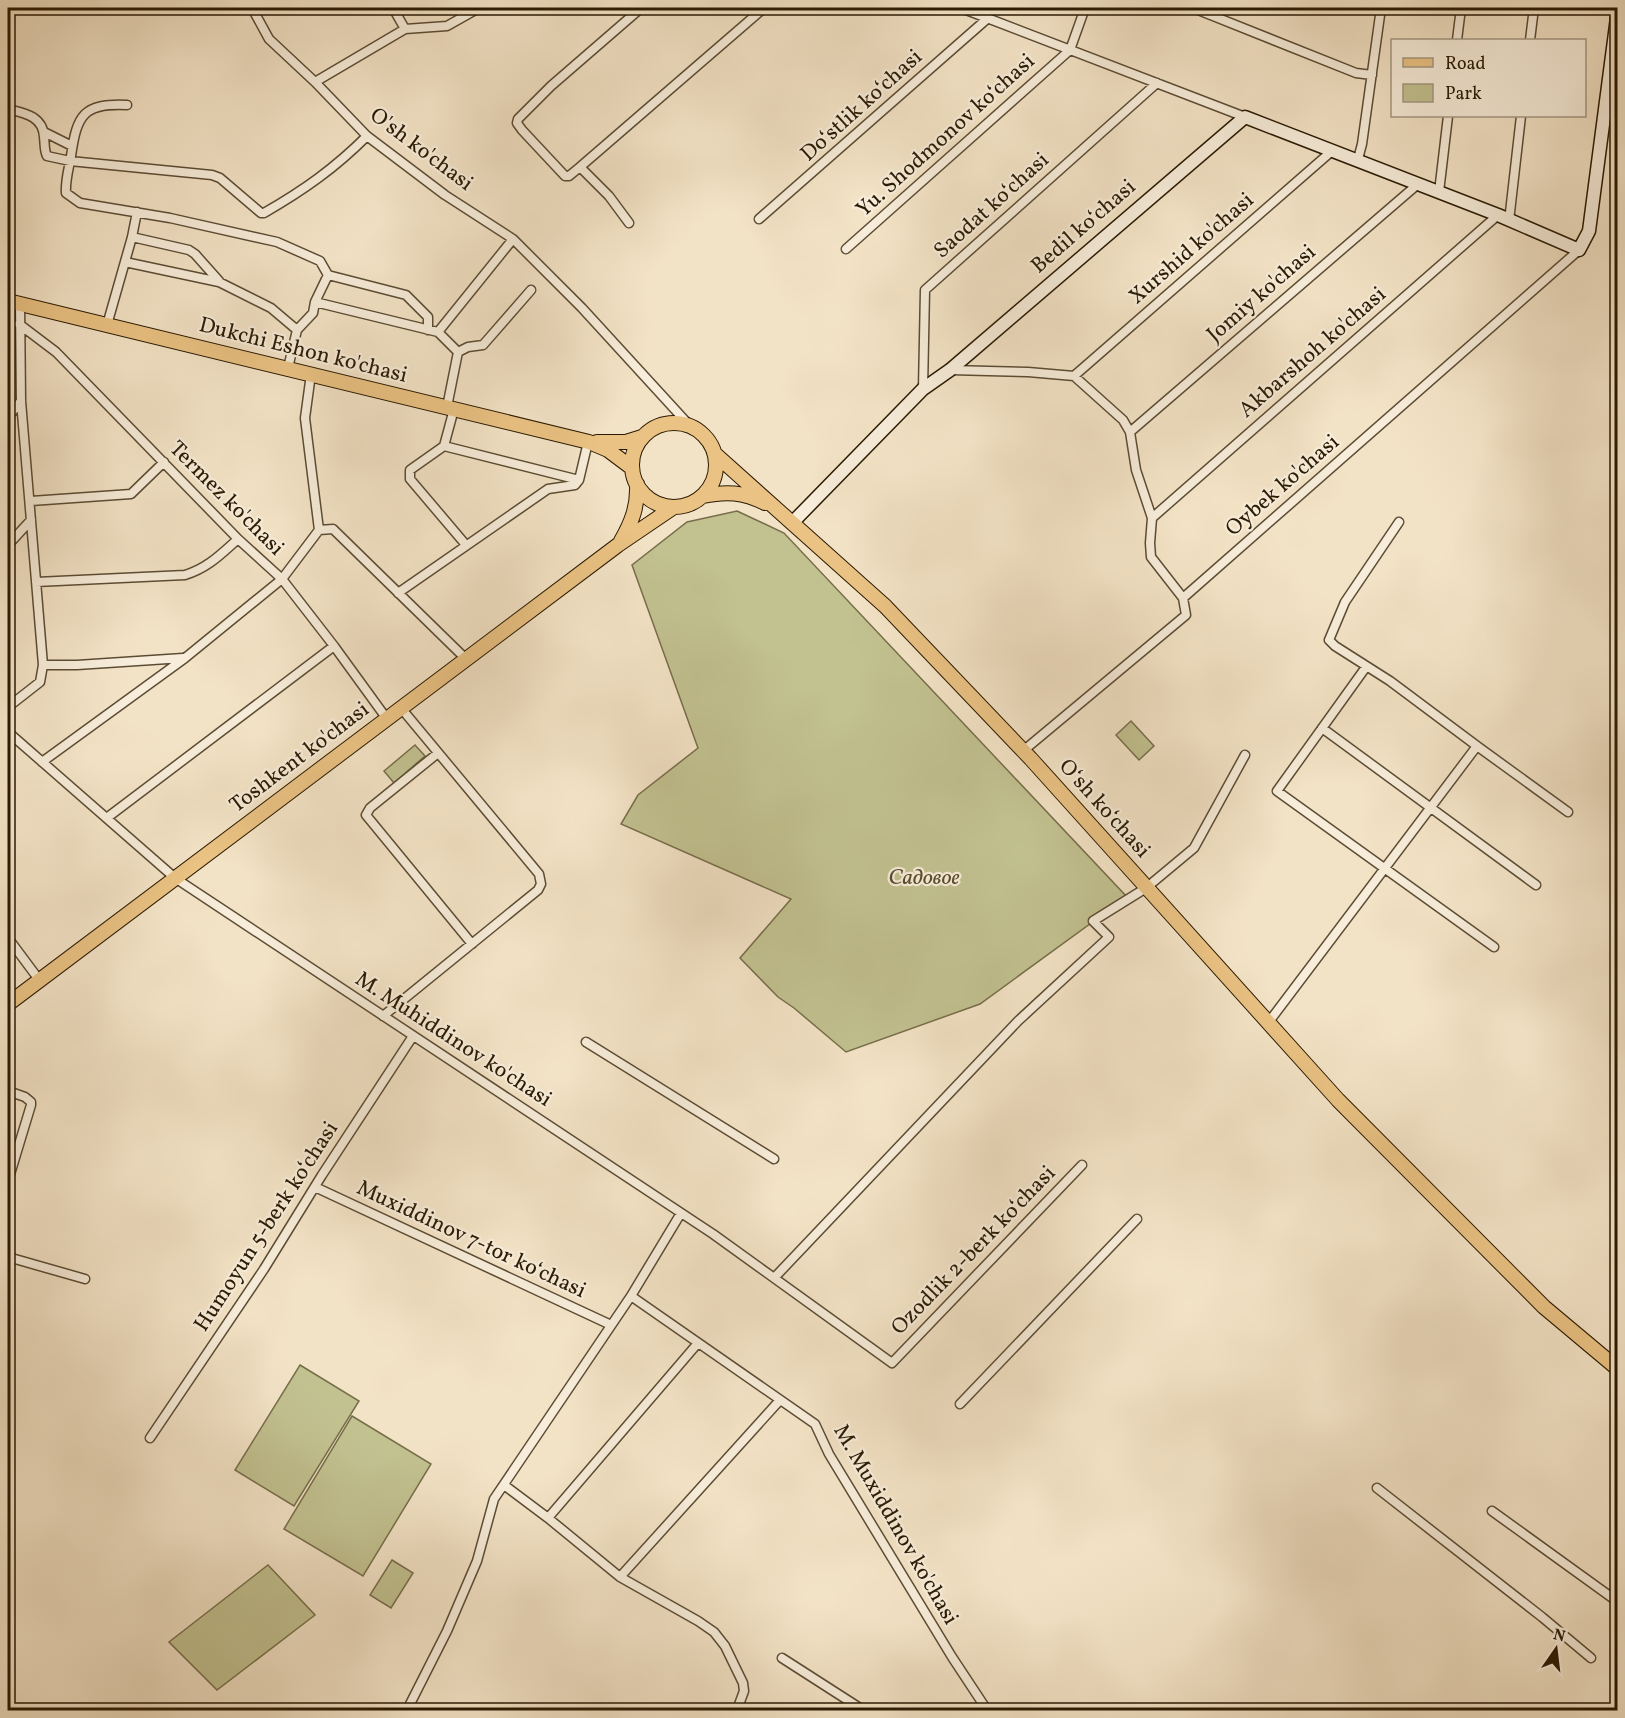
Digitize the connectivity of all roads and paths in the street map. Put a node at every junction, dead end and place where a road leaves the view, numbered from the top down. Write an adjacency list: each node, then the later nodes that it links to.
1 (252, 8): 19 (street, O'sh ko'chasi)
2 (393, 8): 14 (street)
3 (479, 8): 14 (street)
4 (641, 8): 32 (street)
5 (765, 8): 32 (street)
6 (961, 8): 13 (street)
7 (1085, 8): 17 (street)
8 (1193, 8): 18 (street)
9 (1381, 8): 18 (street)
10 (1461, 8): 15 (street)
11 (1534, 8): 16 (street)
12 (1617, 10): 42 (street)
13 (988, 18): 17 (street); 37 (street, Doʻstlik koʻchasi)
14 (405, 29): 19 (street)
15 (1457, 39)
16 (1530, 39)
17 (1070, 50): 20 (street); 41 (street, Yu. Shodmonov koʻchasi)
18 (1372, 75): 30 (street)
19 (315, 82): 27 (street, O'sh ko'chasi)
20 (1157, 83): 23 (street); 58 (street, Saodat koʻchasi)
21 (127, 105): 28 (street)
22 (8, 109): 26 (street)
23 (1245, 117): 29 (street); 55 (street, Bedil koʻchasi)
24 (1448, 117): 34 (street)
25 (1521, 117): 36 (street)
26 (44, 132): 28 (street); 31 (street)
27 (367, 136): 31 (street); 40 (street, O'sh ko'chasi)
28 (72, 146): 31 (street)
29 (1333, 150): 30 (street); 57 (street, Xurshid ko'chasi)
30 (1358, 159): 33 (street)
31 (70, 161): 35 (street)
32 (580, 167): 38 (street)
33 (1418, 184): 34 (street); 63 (street, Jomiy ko'chasi)
34 (1439, 192): 36 (street)
35 (137, 212): 39 (street); 44 (street)
36 (1504, 218): 42 (street); 76 (street, Akbarshoh ko'chasi)
37 (759, 219)
38 (629, 223)
39 (132, 237): 43 (street); 45 (street)
40 (513, 238): 52 (street); 62 (street, O'sh ko'chasi)
41 (846, 249)
42 (1579, 250): 88 (street, Oybek ko'chasi)
43 (125, 262): 45 (street); 50 (street)
44 (328, 275): 48 (street); 52 (street)
45 (219, 282): 51 (street)
46 (531, 290): 53 (street)
47 (14, 302): 49 (street); 50 (main road, Dukchi Eshon ko'chasi)
48 (315, 302): 51 (street); 52 (street)
49 (19, 324): 59 (street); 68 (street, Termez ko'chasi)
50 (106, 325): 54 (main road, Dukchi Eshon ko'chasi)
51 (297, 330): 54 (street)
52 (433, 331): 53 (street)
53 (458, 352): 60 (street)
54 (288, 368): 56 (main road, Dukchi Eshon ko'chasi)
55 (950, 370): 57 (street); 58 (street, Bedil koʻchasi)
56 (311, 374): 60 (main road, Dukchi Eshon ko'chasi); 80 (street)
57 (1074, 376): 63 (street)
58 (923, 389): 79 (street, Bedil koʻchasi)
59 (21, 401): 61 (street); 73 (street)
60 (450, 408): 65 (main road, Dukchi Eshon ko'chasi); 66 (street)
61 (8, 417)
62 (690, 426): 64 (main road); 67 (main road)
63 (1130, 432): 76 (street)
64 (642, 437): 65 (main road); 69 (main road)
65 (588, 442): 69 (main road); 70 (street)
66 (444, 447): 70 (street); 83 (street)
67 (715, 454): 72 (main road); 75 (main road)
68 (164, 462): 73 (street); 81 (street, Termez ko'chasi)
69 (632, 468): 71 (main road)
70 (579, 480): 83 (street)
71 (637, 484): 74 (main road); 84 (main road)
72 (703, 496): 74 (main road); 75 (main road)
73 (30, 501): 77 (street)
74 (674, 507): 84 (main road, Toshkent ko'chasi)
75 (780, 512): 79 (main road, Oʻsh koʻchasi)
76 (1152, 518): 88 (street)
77 (31, 520): 82 (street); 86 (street)
78 (1399, 522): 93 (street)
79 (792, 523): 100 (main road, Oʻsh koʻchasi)
80 (320, 530): 85 (street); 87 (street)
81 (238, 538): 85 (street, Termez ko'chasi); 86 (street)
82 (8, 545)
83 (466, 545): 87 (street)
84 (618, 545): 91 (main road, Toshkent ko'chasi)
85 (282, 579): 89 (street, Termez ko'chasi); 90 (street)
86 (36, 582): 92 (street)
87 (398, 593): 91 (street)
88 (1183, 598): 100 (street)
89 (334, 646): 96 (street, Termez ko'chasi); 106 (street)
90 (185, 658): 92 (street); 103 (street)
91 (466, 659): 95 (main road, Toshkent ko'chasi)
92 (43, 664): 94 (street)
93 (1366, 667): 97 (street); 99 (street)
94 (8, 707)
95 (401, 708): 96 (main road, Toshkent ko'chasi); 101 (street)
96 (387, 719): 108 (main road, Toshkent ko'chasi)
97 (1322, 729): 104 (street); 107 (street)
98 (8, 732): 103 (street, M. Muhiddinov ko'chasi)
99 (1478, 746): 104 (street); 105 (street)
100 (1023, 751): 110 (main road, Oʻsh koʻchasi)
101 (438, 753): 112 (street); 112 (street)
102 (1245, 755): 110 (street)
103 (42, 762): 106 (street, M. Muhiddinov ko'chasi)
104 (1432, 807): 107 (street); 109 (street)
105 (1568, 812)
106 (108, 817): 108 (street, M. Muhiddinov ko'chasi)
107 (1385, 869): 113 (street); 117 (street)
108 (175, 878): 114 (main road, Toshkent ko'chasi); 116 (street, M. Muhiddinov ko'chasi)
109 (1536, 885)
110 (1146, 888): 117 (main road, Oʻsh koʻchasi); 128 (street)
111 (8, 938): 114 (street)
112 (472, 944): 116 (street)
113 (1494, 947)
114 (40, 981): 115 (main road, Toshkent ko'chasi)
115 (8, 1004)
116 (383, 1016): 118 (street, M. Muhiddinov ko'chasi)
117 (1268, 1023): 134 (main road, Oʻsh koʻchasi)
118 (414, 1036): 124 (street, Humoyun 5-berk koʻchasi); 125 (street, M. Muhiddinov ko'chasi)
119 (586, 1042): 121 (street)
120 (8, 1091): 123 (street)
121 (774, 1159)
122 (1082, 1165): 133 (street, Ozodlik 2-berk koʻchasi)
123 (8, 1181)
124 (315, 1187): 131 (street, Muxiddinov 7-tor koʻchasi); 137 (street, Humoyun 5-berk koʻchasi)
125 (681, 1213): 128 (street, M. Muhiddinov ko'chasi); 130 (street)
126 (1137, 1219): 136 (street)
127 (8, 1257): 129 (street)
128 (775, 1277): 133 (street, M. Muhiddinov ko'chasi)
129 (85, 1279)
130 (631, 1296): 131 (street); 132 (street, M. Muxiddinov ko'chasi)
131 (611, 1325): 138 (street)
132 (698, 1343): 135 (street, M. Muxiddinov ko'chasi); 141 (street)
133 (892, 1363)
134 (1617, 1369)
135 (780, 1400): 142 (street); 149 (street, M. Muxiddinov ko'chasi)
136 (960, 1404)
137 (150, 1438)
138 (504, 1485): 141 (street); 146 (street)
139 (1377, 1488): 145 (street)
140 (1492, 1511): 143 (street)
141 (548, 1518): 142 (street)
142 (620, 1577): 147 (street)
143 (1617, 1602)
144 (782, 1658): 148 (street)
145 (1591, 1658)
146 (407, 1710)
147 (737, 1710)
148 (863, 1710)
149 (987, 1710)

